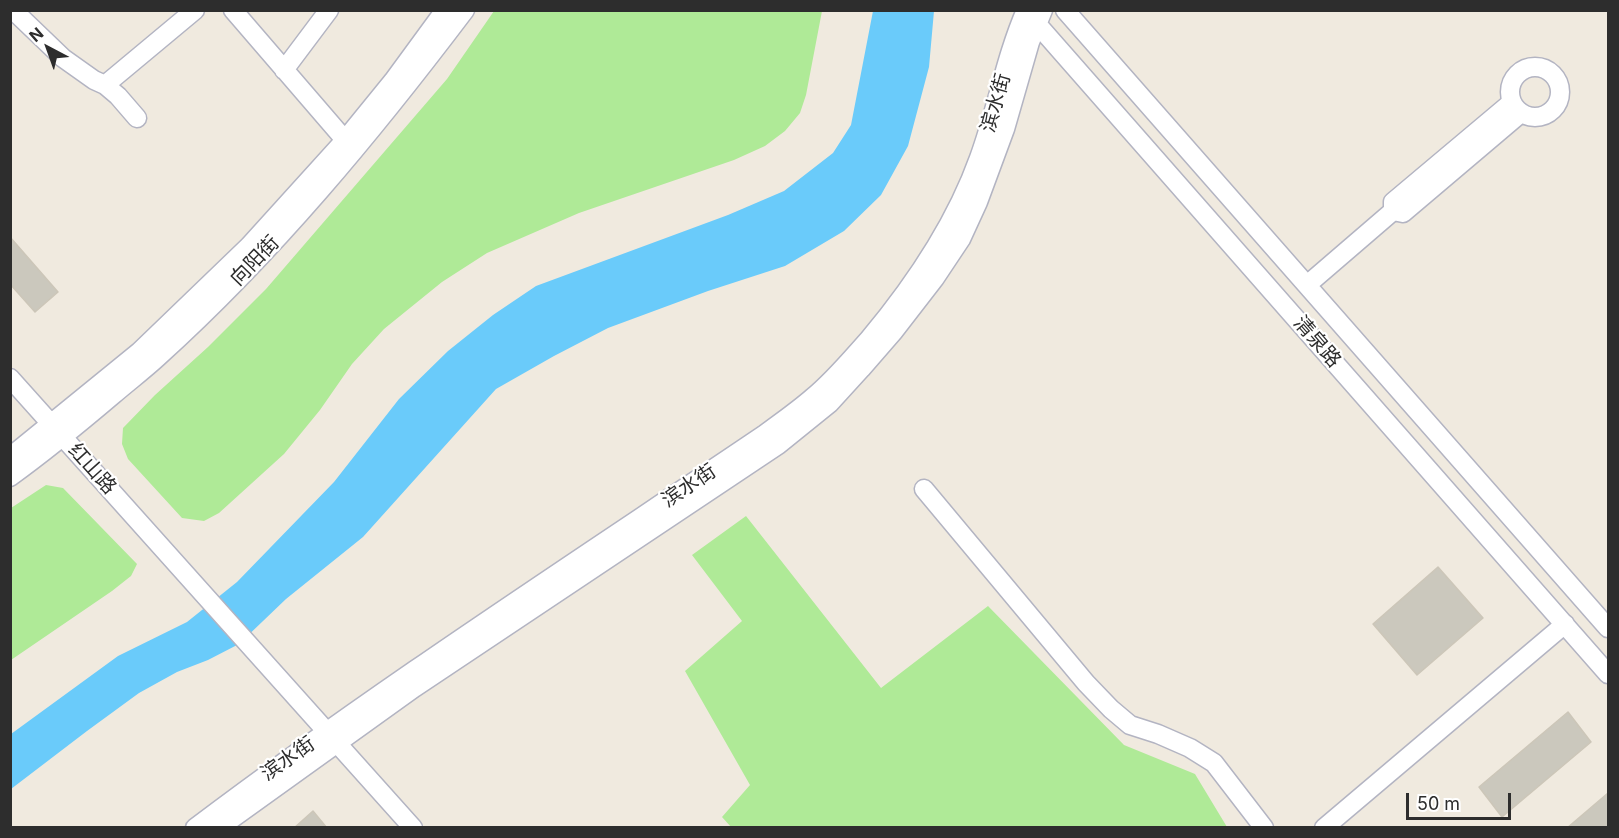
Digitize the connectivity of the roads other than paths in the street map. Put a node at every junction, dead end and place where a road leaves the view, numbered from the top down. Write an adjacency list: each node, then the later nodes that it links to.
1 (13, 10): 10 (street)
2 (195, 10): 10 (street)
3 (233, 10): 9 (street)
4 (329, 10): 9 (street)
5 (445, 10): 13 (street, 向阳街)
6 (465, 10): 16 (street, 向阳街)
7 (1065, 10): 14 (street, 清泉路)
8 (1031, 13): 20 (street, 清泉路); 23 (street, 滨水街)
9 (284, 70): 13 (street)
10 (105, 85): 12 (street)
11 (1516, 107): 14 (street)
12 (137, 117)
13 (345, 140): 16 (street, 向阳街)
14 (1306, 285): 21 (street, 清泉路)
15 (10, 378): 16 (street, 红山路)
16 (58, 431): 17 (street, 向阳街); 18 (street, 向阳街); 23 (street, 红山路)
17 (10, 457)
18 (10, 477)
19 (924, 489): 27 (street)
20 (1565, 624): 22 (street, 清泉路); 28 (street)
21 (1608, 628)
22 (1608, 674)
23 (332, 737): 24 (street, 滨水街); 25 (street, 滨水街); 26 (street, 红山路)
24 (195, 828)
25 (219, 828)
26 (413, 828)
27 (1264, 828)
28 (1324, 828)

